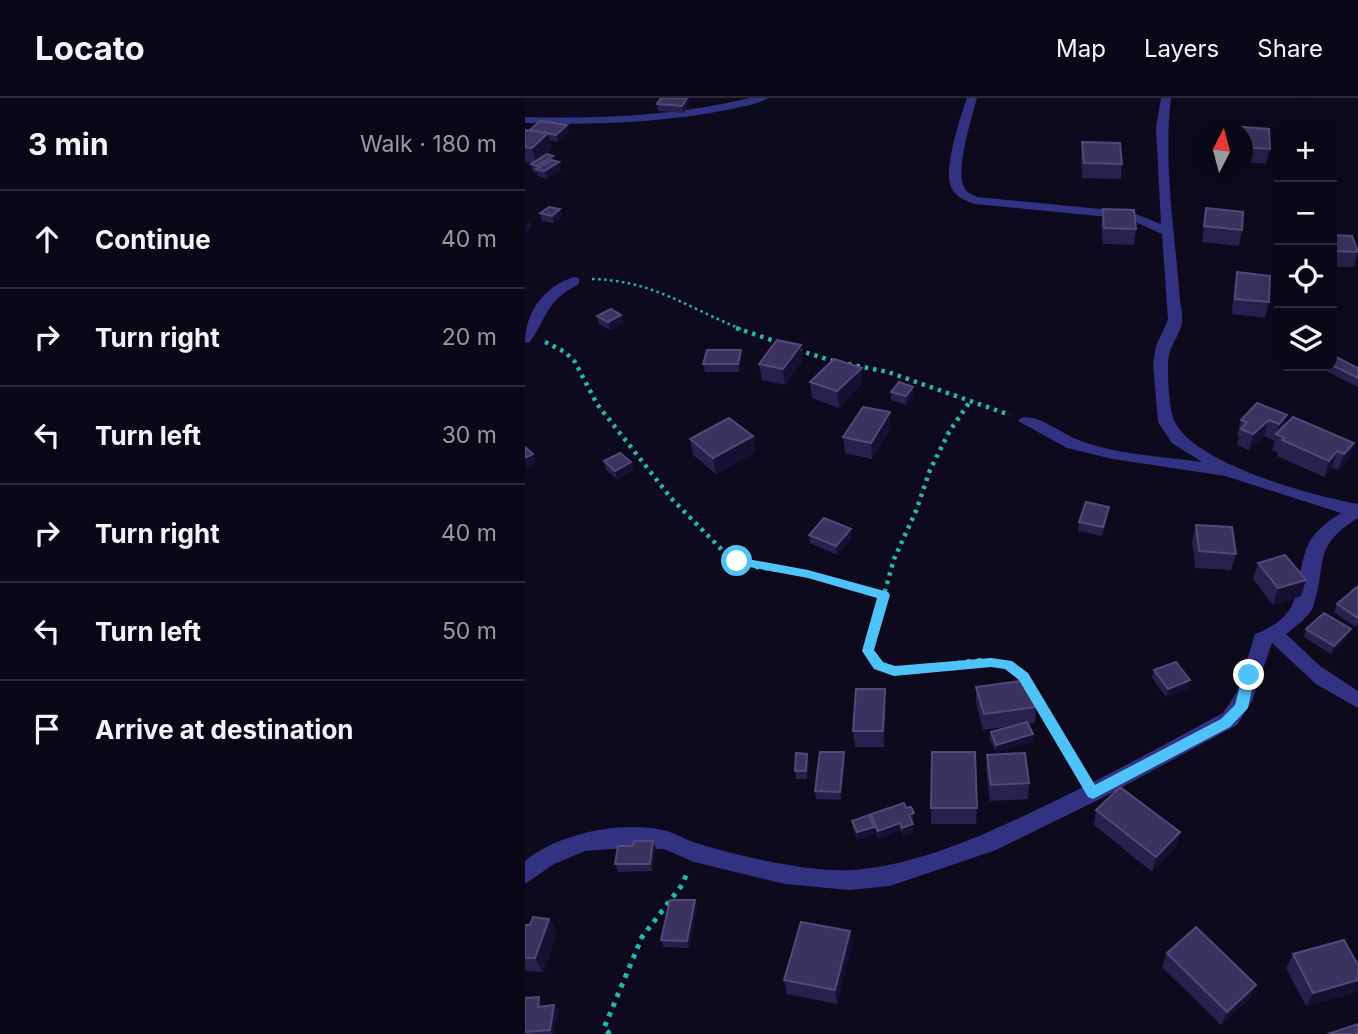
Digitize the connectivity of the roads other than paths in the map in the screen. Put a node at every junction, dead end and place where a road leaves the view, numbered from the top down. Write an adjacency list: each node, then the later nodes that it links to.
1 (763, 98): 5 (street)
2 (972, 98): 7 (street)
3 (1166, 98): 7 (street)
4 (525, 120): 5 (street)
5 (541, 120): 6 (street)
6 (525, 132)
7 (1166, 231): 11 (street)
8 (574, 281): 9 (street)
9 (526, 338)
10 (1026, 421): 11 (street)
11 (1227, 471): 12 (street)
12 (1358, 510): 13 (street)
13 (1275, 634): 14 (street); 15 (street)
14 (1358, 700)
15 (525, 874)

